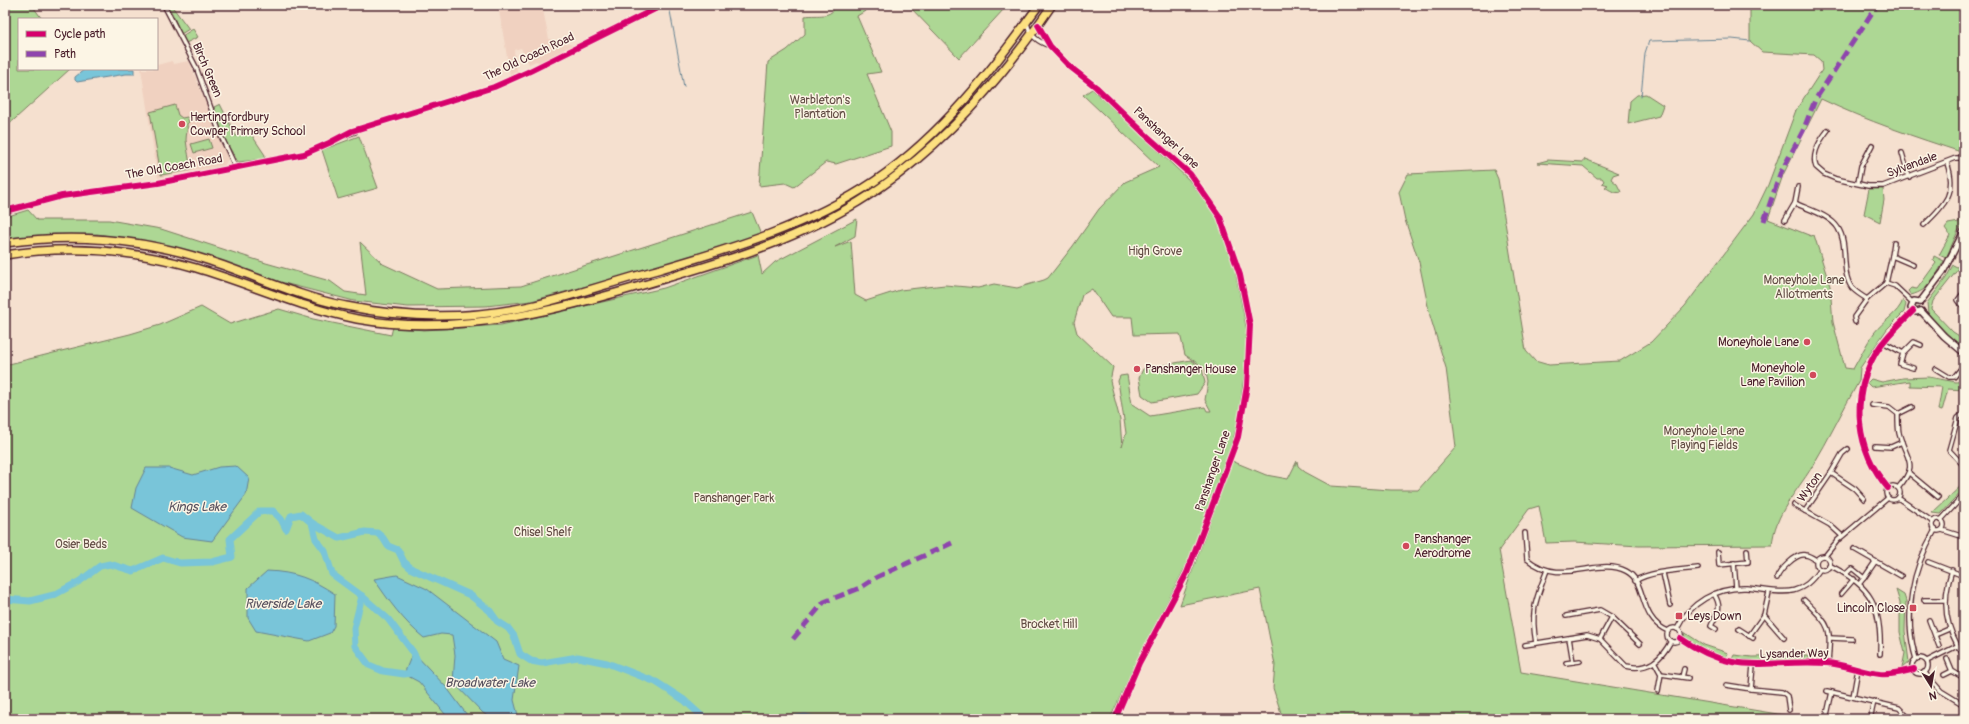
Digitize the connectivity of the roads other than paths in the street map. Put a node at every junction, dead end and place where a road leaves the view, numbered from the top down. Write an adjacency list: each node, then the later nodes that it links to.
1 (164, 5): 16 (street, Birch Green)
2 (663, 5): 16 (street, The Old Coach Road)
3 (1039, 5): 7 (highway)
4 (1052, 5): 8 (highway)
5 (1961, 5): 6 (street)
6 (1964, 7)
7 (1027, 22): 9 (street); 25 (highway)
8 (1038, 25): 9 (highway); 10 (street, Panshanger Lane)
9 (1032, 34): 10 (street, Panshanger Lane); 27 (highway)
10 (1050, 46): 152 (street, Panshanger Lane)
11 (1828, 130): 18 (street, Sylvandale)
12 (1872, 145): 18 (street)
13 (1902, 153): 17 (street)
14 (1964, 158): 15 (street, Sylvandale)
15 (1946, 163): 17 (street, Sylvandale); 23 (street)
16 (236, 168): 21 (street, The Old Coach Road)
17 (1909, 177): 18 (street, Sylvandale)
18 (1858, 183)
19 (1798, 187): 20 (street)
20 (1795, 203): 22 (street); 32 (street)
21 (5, 211)
22 (1784, 220)
23 (1924, 225)
24 (1964, 231): 34 (street)
25 (5, 243)
26 (1894, 243): 28 (street)
27 (5, 255)
28 (1892, 256): 29 (street); 30 (street)
29 (1912, 265)
30 (1886, 283): 32 (street); 33 (street)
31 (1964, 292): 35 (street)
32 (1867, 299): 38 (street)
33 (1912, 302): 34 (street); 36 (street)
34 (1920, 302): 37 (street)
35 (1961, 304)
36 (1913, 311): 37 (street); 39 (street)
37 (1921, 311): 42 (street)
38 (1855, 322)
39 (1883, 342): 41 (street); 56 (street)
40 (1921, 345): 41 (street)
41 (1903, 353): 44 (street)
42 (1964, 353)
43 (1964, 365): 45 (street)
44 (1913, 368)
45 (1936, 368)
46 (1872, 405): 48 (street)
47 (1912, 407): 48 (street)
48 (1898, 414): 50 (street)
49 (1964, 414): 53 (street)
50 (1902, 442): 51 (street); 55 (street)
51 (1875, 446)
52 (1848, 449): 54 (street, Wyton)
53 (1964, 466)
54 (1831, 473): 62 (street, Wyton); 64 (street, Wyton)
55 (1909, 473): 57 (street); 59 (street)
56 (1888, 488): 57 (street); 60 (street)
57 (1898, 488): 61 (street)
58 (1964, 495): 65 (street)
59 (1938, 497)
60 (1888, 498): 61 (street); 70 (street)
61 (1898, 498): 66 (street)
62 (1864, 500)
63 (1794, 505): 64 (street, Wyton)
64 (1805, 511): 70 (street, Wyton)
65 (1941, 520): 66 (street); 68 (street)
66 (1933, 522): 67 (street)
67 (1935, 530): 68 (street); 126 (street)
68 (1942, 530): 71 (street)
69 (1525, 533): 83 (street)
70 (1842, 536): 75 (street)
71 (1964, 537)
72 (1854, 549): 77 (street)
73 (1747, 550): 79 (street)
74 (1718, 552): 79 (street)
75 (1825, 556): 76 (street); 80 (street)
76 (1816, 560): 82 (street); 89 (street)
77 (1876, 562): 87 (street); 90 (street)
78 (1928, 562): 84 (street)
79 (1734, 563): 94 (street)
80 (1829, 565): 82 (street); 86 (street)
81 (1698, 568): 85 (street)
82 (1820, 569): 95 (street)
83 (1547, 570): 92 (street); 119 (street)
84 (1952, 570): 88 (street); 100 (street)
85 (1663, 573): 92 (street); 101 (street)
86 (1846, 574): 90 (street); 91 (street)
87 (1901, 576)
88 (1964, 576)
89 (1777, 578)
90 (1864, 578): 93 (street)
91 (1854, 579): 93 (street); 97 (street)
92 (1635, 581): 110 (street)
93 (1860, 583): 124 (street)
94 (1736, 588): 95 (street); 96 (street)
95 (1770, 592): 102 (street)
96 (1714, 594): 106 (street); 107 (street)
97 (1841, 594)
98 (1804, 600): 115 (street)
99 (1924, 600): 100 (street)
100 (1946, 600): 109 (street)
101 (1670, 605)
102 (1764, 615): 108 (street); 114 (street)
103 (1566, 616): 104 (street)
104 (1612, 617): 116 (street); 120 (street)
105 (1929, 620): 111 (street)
106 (1677, 629): 110 (street); 113 (street)
107 (1716, 629)
108 (1739, 629)
109 (1949, 629): 111 (street); 123 (street)
110 (1668, 631): 118 (street)
111 (1935, 635): 122 (street)
112 (1569, 638): 116 (street); 119 (street); 130 (street)
113 (1680, 638): 118 (street); 134 (street, Lysander Way)
114 (1784, 638)
115 (1830, 638): 117 (street); 133 (street)
116 (1600, 639): 132 (street)
117 (1852, 639)
118 (1671, 641): 132 (street)
119 (1536, 642): 121 (street)
120 (1640, 644)
121 (1525, 645)
122 (1939, 646)
123 (1957, 646): 125 (street); 129 (street)
124 (1880, 654)
125 (1964, 656)
126 (1916, 659): 129 (street); 137 (street)
127 (1947, 659): 138 (street)
128 (1580, 661): 130 (street)
129 (1927, 661): 139 (street)
130 (1573, 662): 131 (street)
131 (1566, 663)
132 (1655, 663): 140 (street)
133 (1828, 663): 134 (street, Lysander Way); 136 (street, Lysander Way)
134 (1753, 665): 146 (street)
135 (1684, 669): 142 (street)
136 (1858, 669): 137 (street, Lysander Way); 148 (street)
137 (1914, 669): 139 (street)
138 (1952, 671): 141 (street); 144 (street)
139 (1924, 672): 150 (street)
140 (1661, 674): 142 (street); 147 (street)
141 (1944, 675)
142 (1682, 677): 143 (street)
143 (1688, 678)
144 (1964, 678)
145 (1726, 685): 146 (street)
146 (1751, 689): 151 (street)
147 (1658, 691)
148 (1853, 697): 149 (street); 153 (street)
149 (1874, 701): 154 (street); 155 (street)
150 (1964, 705)
151 (1789, 710)
152 (1115, 719)
153 (1826, 719)
154 (1870, 719)
155 (1910, 719)

